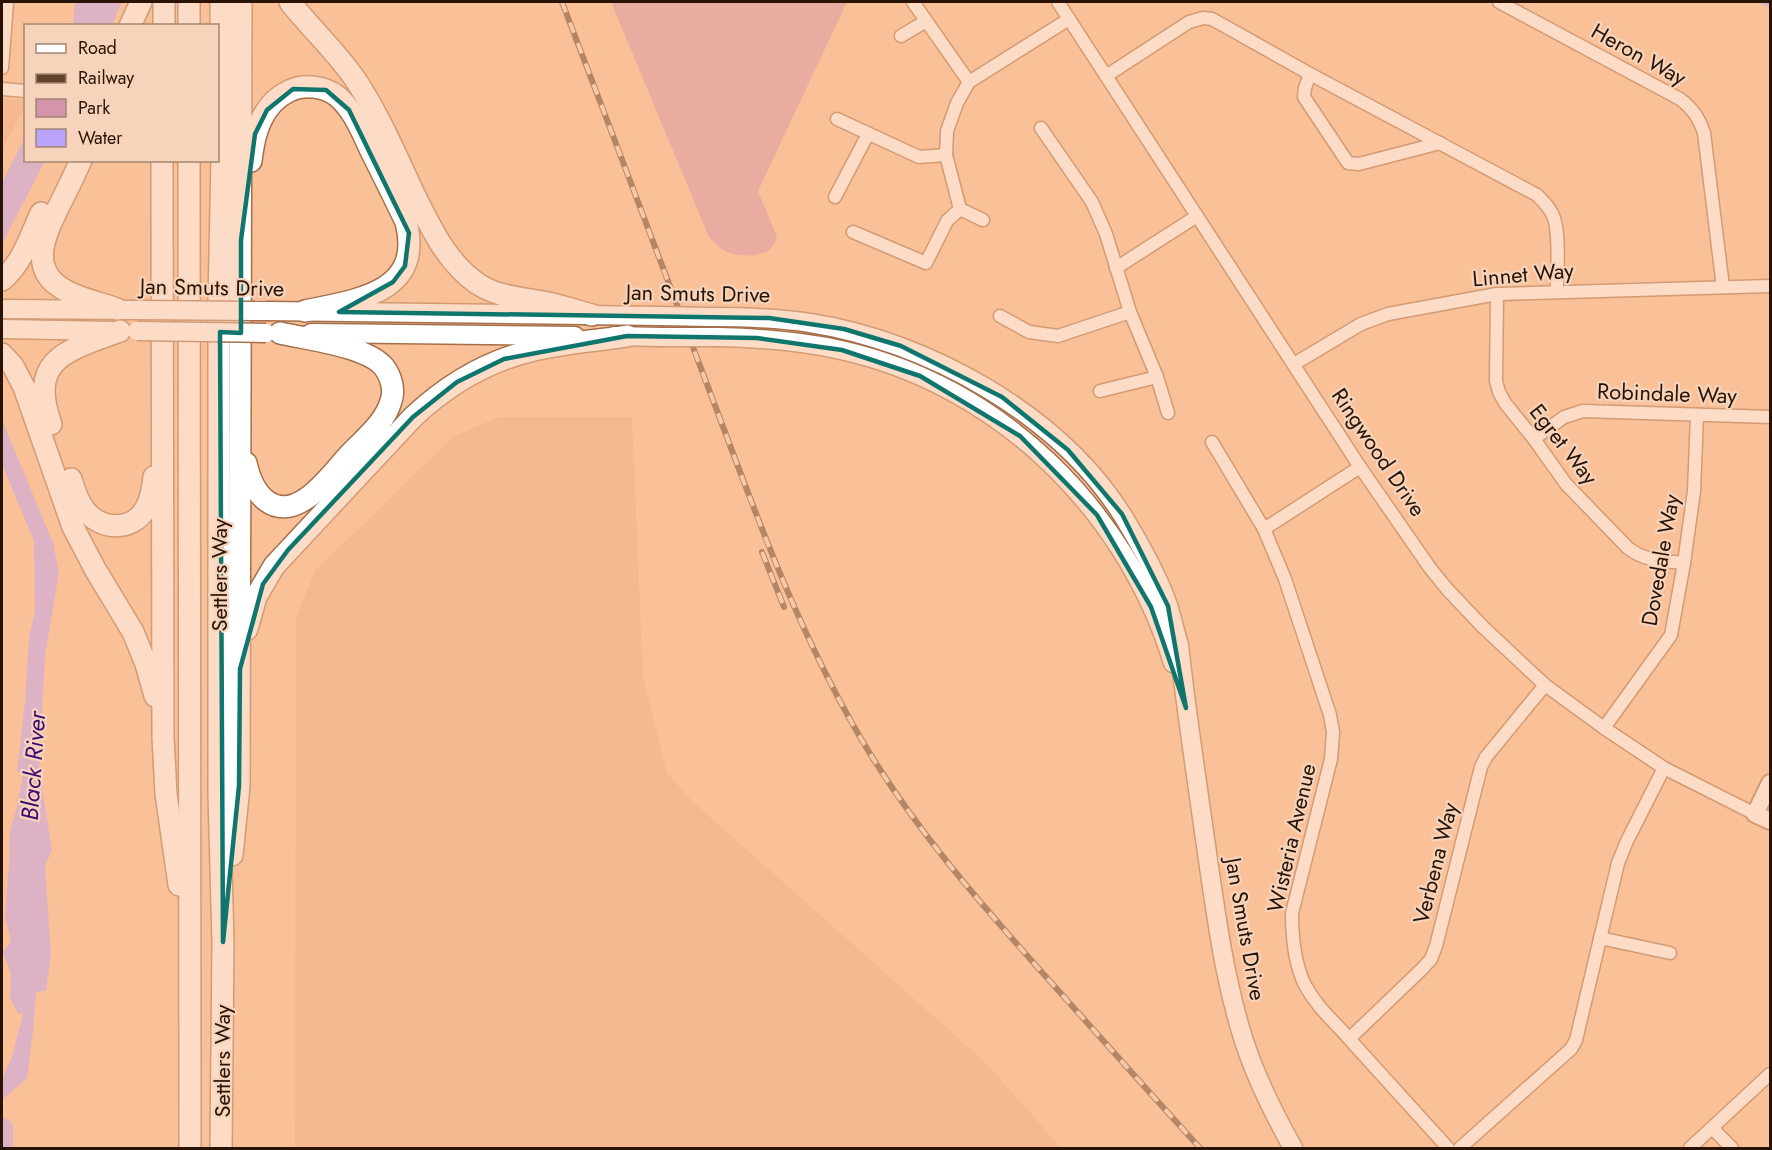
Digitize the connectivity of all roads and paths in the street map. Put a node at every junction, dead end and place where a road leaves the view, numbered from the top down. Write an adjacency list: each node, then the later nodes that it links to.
1 (7, 2): 17 (street)
2 (141, 2): 13 (highway)
3 (164, 2): 14 (highway)
4 (189, 2): 15 (highway)
5 (221, 2): 79 (highway, Settlers Way)
6 (241, 2): 39 (highway)
7 (290, 2): 50 (highway)
8 (913, 2): 12 (street)
9 (1058, 2): 11 (street, Ringwood Drive)
10 (1499, 2): 43 (street, Heron Way)
11 (1069, 19): 19 (street, Ringwood Drive); 20 (street)
12 (926, 21): 16 (street); 20 (street)
13 (131, 24)
14 (164, 24)
15 (189, 24)
16 (901, 36)
17 (2, 68)
18 (1310, 74): 19 (street); 26 (street); 26 (street)
19 (1106, 76): 36 (street, Ringwood Drive)
20 (969, 82): 27 (street)
21 (2, 89): 22 (street)
22 (24, 91)
23 (837, 119): 25 (street)
24 (1041, 128): 40 (street)
25 (868, 134): 27 (street); 34 (street)
26 (1440, 142): 44 (street)
27 (946, 155): 35 (street)
28 (65, 162): 41 (highway)
29 (80, 162): 47 (highway)
30 (155, 162): 33 (highway)
31 (162, 162): 33 (highway)
32 (189, 162): 81 (highway, Settlers Way)
33 (162, 196): 63 (highway)
34 (835, 197)
35 (960, 209): 37 (street); 38 (street)
36 (1197, 216): 40 (street); 57 (street, Ringwood Drive)
37 (983, 220)
38 (853, 232)
39 (241, 240): 48 (highway); 65 (highway)
40 (1116, 268): 49 (street)
41 (4, 278)
42 (1770, 286): 43 (street, Linnet Way)
43 (1723, 287): 44 (street, Linnet Way)
44 (1557, 291): 45 (street, Linnet Way)
45 (1497, 294): 57 (street, Linnet Way); 64 (street, Egret Way)
46 (7, 309): 47 (main road, Jan Smuts Drive)
47 (127, 310): 48 (main road, Jan Smuts Drive, bridge)
48 (305, 311): 50 (main road, Jan Smuts Drive)
49 (1130, 312): 51 (street); 58 (street)
50 (592, 315): 72 (main road, Jan Smuts Drive, bridge)
51 (1000, 316)
52 (6, 329): 53 (main road, Jan Smuts Drive)
53 (128, 331): 54 (main road, Jan Smuts Drive, bridge); 63 (highway)
54 (273, 333): 55 (main road, Jan Smuts Drive); 65 (highway)
55 (627, 336): 70 (highway); 72 (main road, Jan Smuts Drive, bridge)
56 (2, 354): 74 (highway)
57 (1294, 364): 67 (street, Ringwood Drive)
58 (1157, 377): 59 (street); 60 (street)
59 (1100, 391)
60 (1168, 413)
61 (1697, 415): 62 (street, Robindale Way); 64 (street, Robindale Way); 69 (street, Dovedale Way)
62 (1770, 417)
63 (162, 420): 74 (highway)
64 (1534, 439): 69 (street, Egret Way)
65 (241, 442): 70 (highway)
66 (1212, 442): 68 (street, Wisteria Avenue)
67 (1360, 467): 68 (street); 71 (street, Ringwood Drive)
68 (1264, 529): 82 (street, Wisteria Avenue)
69 (1684, 564): 73 (street, Dovedale Way)
70 (240, 669): 79 (highway)
71 (1545, 685): 73 (street, Ringwood Drive); 82 (street, Verbena Way)
72 (1186, 708): 87 (main road, Jan Smuts Drive)
73 (1604, 728): 75 (street, Ringwood Drive)
74 (163, 737): 81 (highway)
75 (1664, 768): 77 (street, Ringwood Drive); 78 (street)
76 (1770, 783): 77 (street)
77 (1763, 817)
78 (1600, 938): 80 (street); 89 (street)
79 (223, 942): 86 (highway, Settlers Way)
80 (1670, 953)
81 (191, 966): 85 (highway, Settlers Way)
82 (1350, 1038): 88 (street, Wisteria Avenue)
83 (1770, 1074): 84 (street)
84 (1712, 1128): 90 (street); 91 (street)
85 (190, 1149)
86 (221, 1149)
87 (1293, 1149)
88 (1448, 1149)
89 (1460, 1149)
90 (1690, 1149)
91 (1732, 1149)

